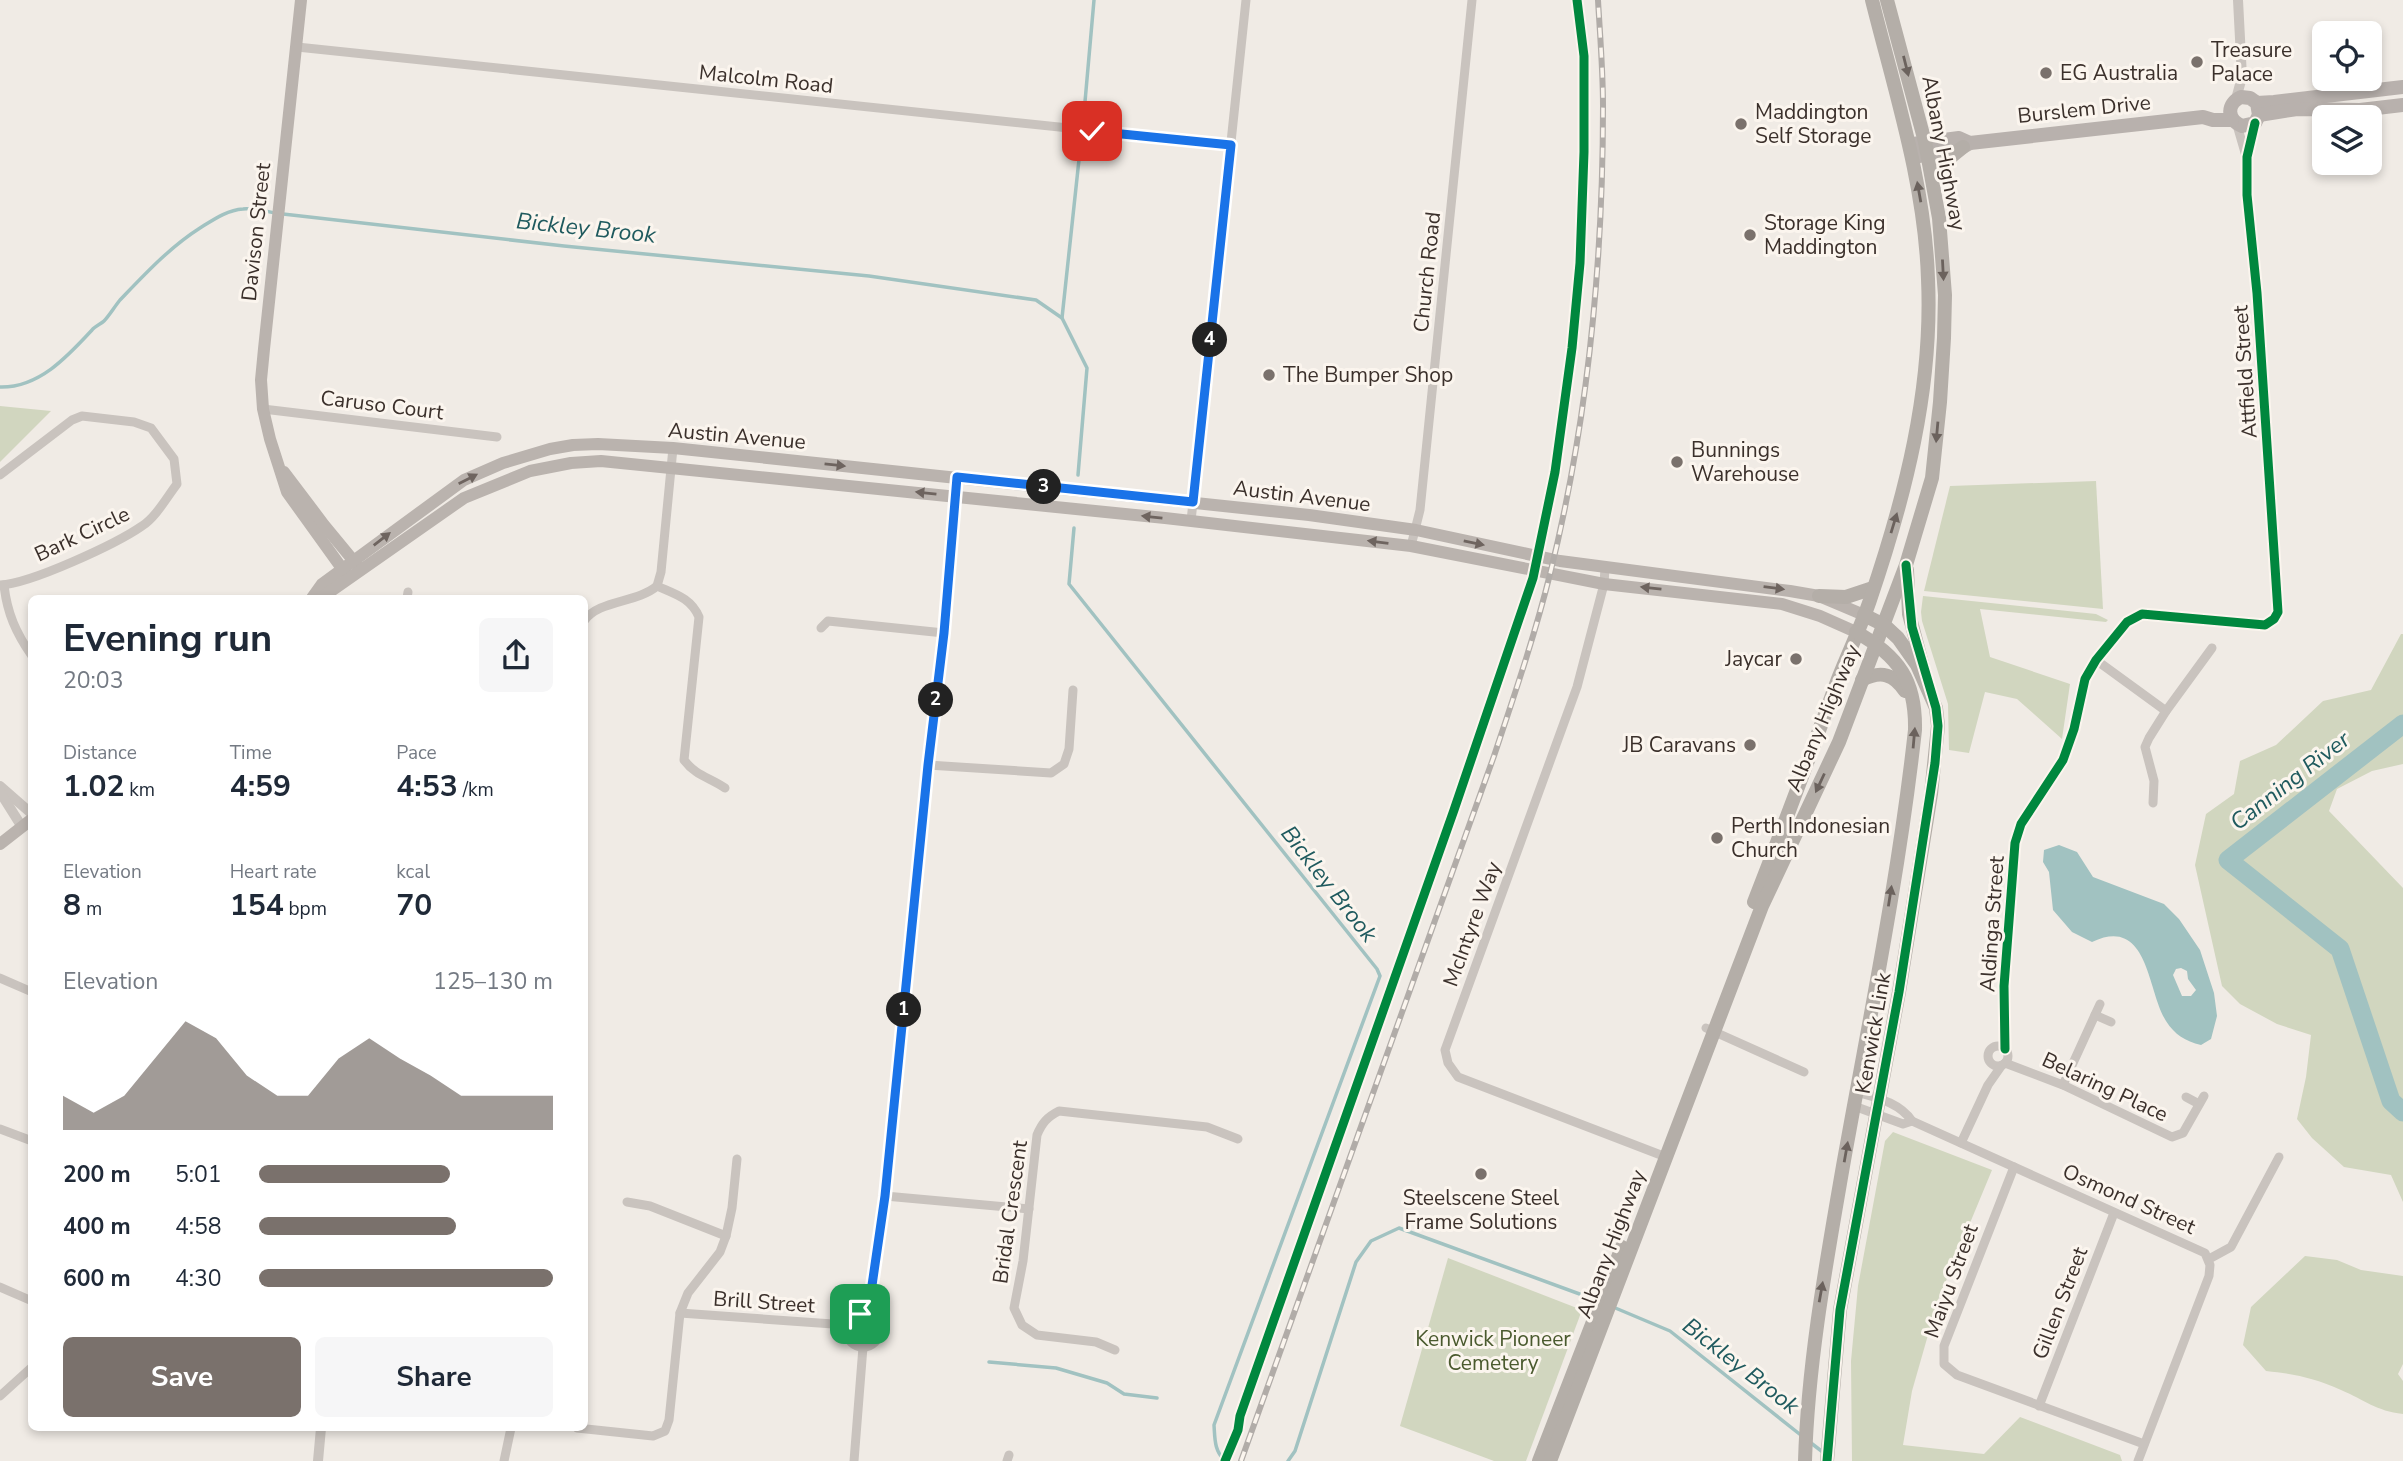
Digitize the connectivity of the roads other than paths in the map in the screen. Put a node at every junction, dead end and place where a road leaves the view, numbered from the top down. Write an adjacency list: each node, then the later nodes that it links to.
1 (301, 0): 7 (main road, Davison Street)
2 (1246, 0): 11 (street)
3 (1472, 0): 26 (street, Church Road)
4 (1872, 0): 14 (highway, Albany Highway)
5 (1887, 0): 13 (highway, Albany Highway, one-way to 13)
6 (2238, 0): 10 (street, Attfield Street)
7 (297, 47): 11 (street, Malcolm Road); 17 (main road, Davison Street)
8 (2403, 87): 10 (main road, Burslem Drive)
9 (2403, 105): 10 (main road, Burslem Drive)
10 (2245, 111): 12 (main road, Burslem Drive); 15 (street, Attfield Street); 15 (street, Attfield Street)
11 (1231, 145): 24 (street)
12 (1967, 145): 13 (main road, Burslem Drive); 16 (highway)
13 (1926, 148): 14 (main road, Burslem Drive); 16 (highway, Albany Highway)
14 (1910, 151): 34 (highway, Albany Highway, one-way to 14)
15 (2247, 158): 40 (street, Attfield Street)
16 (1933, 181): 28 (highway, Albany Highway, one-way to 28)
17 (263, 409): 18 (street, Caruso Court); 30 (main road, Davison Street)
18 (497, 437)
19 (673, 448): 20 (street); 22 (main road, Austin Avenue, one-way to 22); 30 (main road, Austin Avenue, one-way to 19)
20 (671, 467): 23 (main road, Austin Avenue, one-way to 20); 30 (main road, Austin Avenue); 33 (street)
21 (0, 475): 32 (street, Bark Circle)
22 (957, 477): 23 (street); 24 (main road, Austin Avenue)
23 (955, 496): 25 (main road, Austin Avenue, one-way to 23); 44 (street)
24 (1193, 502): 25 (street); 26 (main road, Austin Avenue)
25 (1191, 521): 27 (main road, Austin Avenue, one-way to 25)
26 (1416, 530): 27 (street, Church Road); 29 (main road, Austin Avenue, one-way to 29)
27 (1411, 546): 31 (main road, Austin Avenue)
28 (1906, 565): 41 (highway, Albany Highway); 51 (highway)
29 (1605, 568): 31 (street, McIntyre Way); 37 (main road, Austin Avenue, one-way to 37)
30 (352, 570): 35 (main road); 36 (main road)
31 (1604, 584): 43 (main road, Austin Avenue, one-way to 31); 79 (street, McIntyre Way)
32 (2, 585): 47 (street)
33 (657, 586): 39 (street); 55 (street)
34 (1873, 588): 37 (highway); 38 (highway, Albany Highway)
35 (314, 595)
36 (324, 595)
37 (1819, 596): 38 (main road, Austin Avenue)
38 (1864, 615): 41 (highway, Kenwick Link); 43 (highway, Albany Highway)
39 (588, 618)
40 (2274, 619): 48 (street, Aldinga Street)
41 (1884, 625): 45 (highway, Albany Highway); 51 (highway, Kenwick Link)
42 (821, 628): 44 (street)
43 (1856, 632): 45 (highway, Kenwick Link); 66 (highway, Albany Highway)
44 (944, 633): 54 (street)
45 (1877, 644): 49 (highway, Albany Highway); 52 (highway, Kenwick Link)
46 (2212, 648): 53 (street)
47 (28, 650)
48 (2096, 660): 53 (street); 67 (street, Aldinga Street)
49 (1863, 680): 52 (highway); 66 (highway, Albany Highway, one-way to 66)
50 (1073, 690): 54 (street)
51 (1936, 708): 72 (highway, Kenwick Link)
52 (1915, 711): 71 (highway, Kenwick Link, one-way to 52)
53 (2166, 711): 57 (street)
54 (928, 765): 83 (street)
55 (725, 788)
56 (0, 789): 58 (street); 59 (street)
57 (2153, 803)
58 (28, 811)
59 (27, 823): 60 (main road)
60 (0, 844)
61 (0, 978): 62 (street)
62 (28, 990)
63 (2100, 1004): 64 (street)
64 (2095, 1015): 65 (street); 69 (street)
65 (2110, 1022)
66 (1710, 1030): 68 (street); 79 (highway, Albany Highway)
67 (2001, 1057): 69 (street, Belaring Place); 78 (street, Aldinga Street)
68 (1804, 1072)
69 (2063, 1085): 70 (street, Belaring Place)
70 (2186, 1097)
71 (1855, 1099): 72 (street, Osmond Street); 73 (street, Osmond Street); 109 (highway, Kenwick Link, one-way to 71)
72 (1879, 1099): 73 (highway, Kenwick Link); 74 (street, Osmond Street)
73 (1876, 1114): 74 (street, Osmond Street); 110 (highway, Kenwick Link)
74 (1912, 1121): 78 (street, Osmond Street)
75 (0, 1129): 77 (street)
76 (1238, 1139): 85 (street, Bridal Crescent)
77 (28, 1140)
78 (1961, 1143): 82 (street, Osmond Street)
79 (1662, 1155): 93 (highway, Albany Highway)
80 (2279, 1157): 88 (street)
81 (737, 1159): 87 (street)
82 (2014, 1167): 86 (street, Osmond Street); 99 (street, Maiyu Street)
83 (885, 1196): 85 (street); 92 (street)
84 (627, 1202): 87 (street)
85 (1029, 1209): 96 (street, Bridal Crescent)
86 (2114, 1213): 88 (street, Osmond Street); 99 (street, Gillen Street)
87 (726, 1236): 91 (street)
88 (2208, 1259): 103 (street, Osmond Street)
89 (0, 1287): 90 (street)
90 (28, 1299)
91 (680, 1313): 94 (street, Brill Street); 100 (street)
92 (867, 1314): 94 (street); 95 (street)
93 (1600, 1316): 107 (highway, Albany Highway); 108 (highway, Albany Highway)
94 (847, 1325): 95 (street)
95 (863, 1348): 106 (street)
96 (1115, 1350)
97 (28, 1371): 98 (street)
98 (0, 1396)
99 (2039, 1406): 103 (street, Maiyu Street)
100 (588, 1429)
101 (321, 1431): 104 (street)
102 (510, 1431): 105 (street)
103 (2144, 1444): 111 (street, Osmond Street)
104 (318, 1461)
105 (504, 1461)
106 (854, 1461)
107 (1539, 1461)
108 (1550, 1461)
109 (1805, 1461)
110 (1827, 1461)
111 (2138, 1461)

